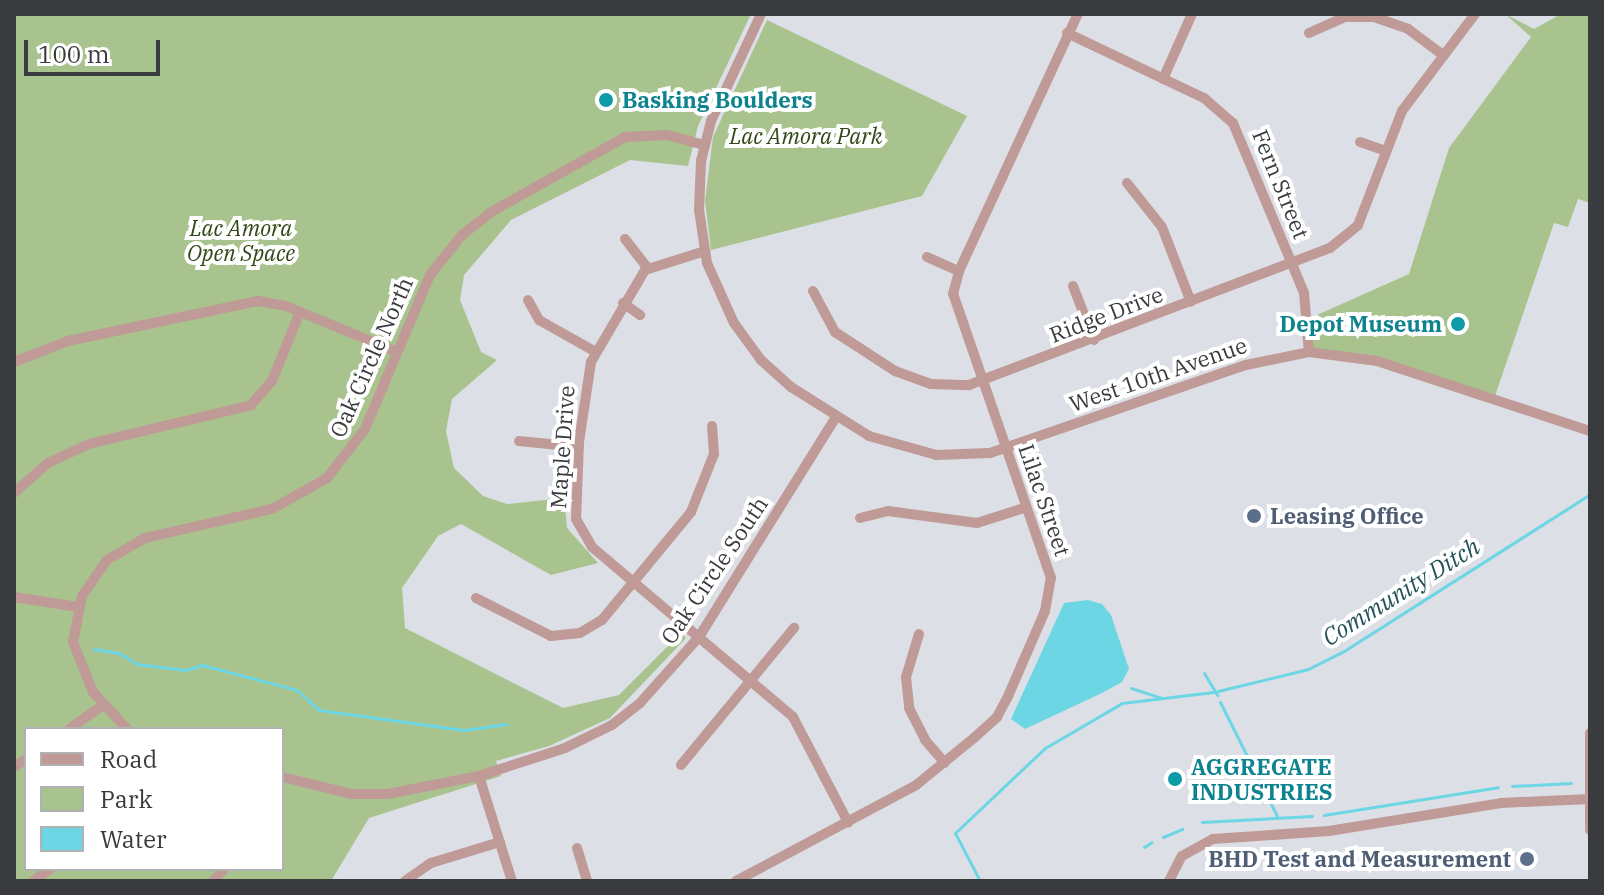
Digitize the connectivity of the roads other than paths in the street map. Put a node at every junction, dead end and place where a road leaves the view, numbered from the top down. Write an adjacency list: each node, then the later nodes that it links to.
1 (761, 14): 10 (street, West 10th Avenue)
2 (1078, 14): 5 (street, Lilac Street)
3 (1192, 14): 8 (street)
4 (1475, 14): 7 (street, Ridge Drive)
5 (1067, 33): 8 (street, Fern Street); 18 (street, Lilac Street)
6 (1309, 33): 7 (street)
7 (1443, 55): 11 (street, Ridge Drive)
8 (1163, 79): 16 (street, Fern Street)
9 (1360, 142): 11 (street)
10 (705, 145): 14 (street, West 10th Avenue); 27 (street, Oak Circle North)
11 (1386, 151): 16 (street, Ridge Drive)
12 (1127, 183): 22 (street)
13 (625, 239): 17 (street)
14 (705, 251): 17 (street); 32 (street, West 10th Avenue)
15 (927, 257): 18 (street)
16 (1292, 262): 22 (street, Ridge Drive); 29 (street, Fern Street)
17 (648, 268): 23 (street, Maple Drive)
18 (959, 271): 31 (street, Lilac Street)
19 (1073, 286): 26 (street)
20 (813, 291): 31 (street, Ridge Drive)
21 (528, 300): 28 (street)
22 (1191, 302): 26 (street, Ridge Drive)
23 (623, 303): 25 (street); 28 (street, Maple Drive)
24 (300, 312): 27 (street); 30 (street); 38 (street)
25 (640, 315)
26 (1094, 340): 31 (street, Ridge Drive)
27 (397, 352): 44 (street, Oak Circle North)
28 (596, 352): 36 (street, Maple Drive)
29 (1309, 352): 34 (street, West 10th Avenue); 37 (street, West 10th Avenue)
30 (14, 362)
31 (985, 381): 37 (street, Lilac Street)
32 (836, 417): 37 (street, West 10th Avenue); 47 (street, Oak Circle South)
33 (712, 426): 41 (street)
34 (1590, 431)
35 (519, 441): 36 (street)
36 (579, 447): 41 (street, Maple Drive)
37 (1005, 448): 39 (street, Lilac Street)
38 (14, 493)
39 (1027, 507): 40 (street); 53 (street, Lilac Street)
40 (860, 518)
41 (634, 583): 43 (street); 47 (street, Maple Drive)
42 (14, 597): 44 (street)
43 (476, 598)
44 (78, 607): 49 (street)
45 (794, 628): 48 (street)
46 (919, 634): 53 (street)
47 (699, 637): 48 (street, Maple Drive); 55 (street, Oak Circle South)
48 (751, 680): 54 (street); 58 (street, Maple Drive)
49 (101, 707): 50 (street); 51 (street)
50 (72, 727)
51 (125, 727)
52 (1590, 733): 57 (street)
53 (945, 763): 58 (street, Lilac Street)
54 (681, 765)
55 (479, 776): 56 (street, Oak Circle South); 60 (street)
56 (284, 777)
57 (1589, 799): 59 (street); 66 (street)
58 (848, 822): 65 (street, Lilac Street)
59 (1590, 830)
60 (500, 842): 62 (street); 63 (street)
61 (577, 848): 64 (street)
62 (405, 881)
63 (512, 881)
64 (587, 881)
65 (736, 881)
66 (1169, 881)

